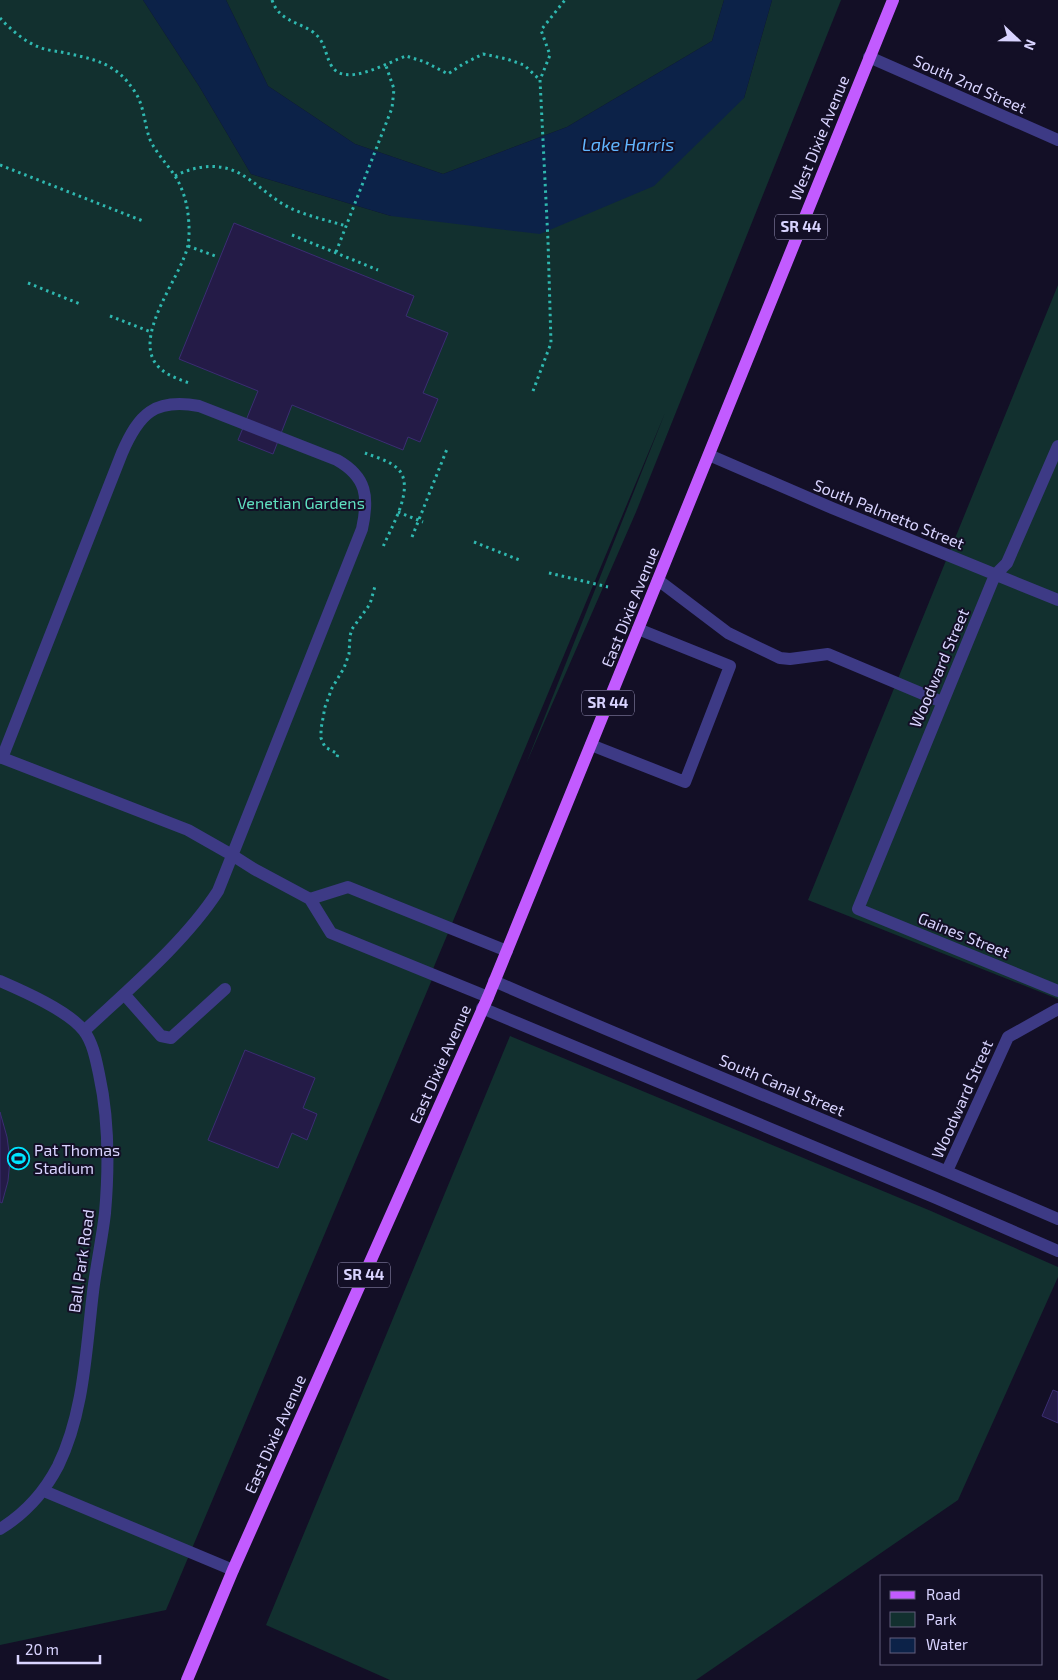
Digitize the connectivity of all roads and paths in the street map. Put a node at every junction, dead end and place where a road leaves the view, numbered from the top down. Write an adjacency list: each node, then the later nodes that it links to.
1 (272, 0): 6 (path)
2 (565, 0): 7 (path)
3 (893, 0): 5 (main road, West Dixie Avenue / SR 44)
4 (0, 20): 10 (path)
5 (869, 57): 8 (street, South 2nd Street); 26 (main road, West Dixie Avenue / SR 44)
6 (385, 63): 7 (path); 12 (path)
7 (540, 80): 23 (path)
8 (1058, 140)
9 (0, 165): 11 (path)
10 (175, 176): 12 (path); 14 (path)
11 (143, 221)
12 (346, 226): 15 (path)
13 (292, 235): 15 (path)
14 (188, 246): 16 (path); 21 (path)
15 (336, 252): 17 (path)
16 (218, 257)
17 (378, 270)
18 (28, 283): 19 (path)
19 (80, 304)
20 (110, 316): 21 (path)
21 (151, 332): 22 (path)
22 (193, 384)
23 (532, 392)
24 (1058, 446): 33 (street, Woodward Street)
25 (447, 449): 28 (path)
26 (709, 455): 33 (street, South Palmetto Street); 34 (main road, East Dixie Avenue / SR 44)
27 (398, 512): 28 (path)
28 (421, 521): 29 (path)
29 (412, 537)
30 (474, 542): 31 (path)
31 (522, 561)
32 (549, 573): 36 (path)
33 (995, 575): 37 (street, South Palmetto Street); 39 (street, Woodward Street)
34 (658, 580): 38 (main road, East Dixie Avenue / SR 44); 39 (street)
35 (375, 586): 42 (path)
36 (608, 587)
37 (1058, 600)
38 (638, 629): 40 (main road, East Dixie Avenue / SR 44); 40 (street)
39 (942, 702): 45 (street, Woodward Street)
40 (591, 745): 46 (main road, East Dixie Avenue / SR 44)
41 (1, 757): 43 (street); 43 (street)
42 (336, 757)
43 (232, 855): 44 (street); 51 (street)
44 (310, 899): 46 (street); 52 (street)
45 (858, 908): 50 (street, Gaines Street)
46 (507, 951): 48 (main road, East Dixie Avenue / SR 44)
47 (0, 981): 54 (street, Ball Park Road)
48 (494, 981): 52 (main road, East Dixie Avenue / SR 44); 55 (street, South Canal Street)
49 (225, 989): 51 (street)
50 (1058, 991)
51 (124, 994): 54 (street)
52 (485, 1002): 57 (street); 60 (main road, East Dixie Avenue / SR 44)
53 (1058, 1009): 55 (street, Woodward Street)
54 (84, 1031): 58 (street, Ball Park Road)
55 (947, 1171): 56 (street, South Canal Street)
56 (1058, 1219)
57 (1058, 1251)
58 (44, 1491): 59 (street, Ball Park Road); 60 (street)
59 (0, 1529)
60 (233, 1570): 61 (main road, East Dixie Avenue / SR 44)
61 (187, 1680)

